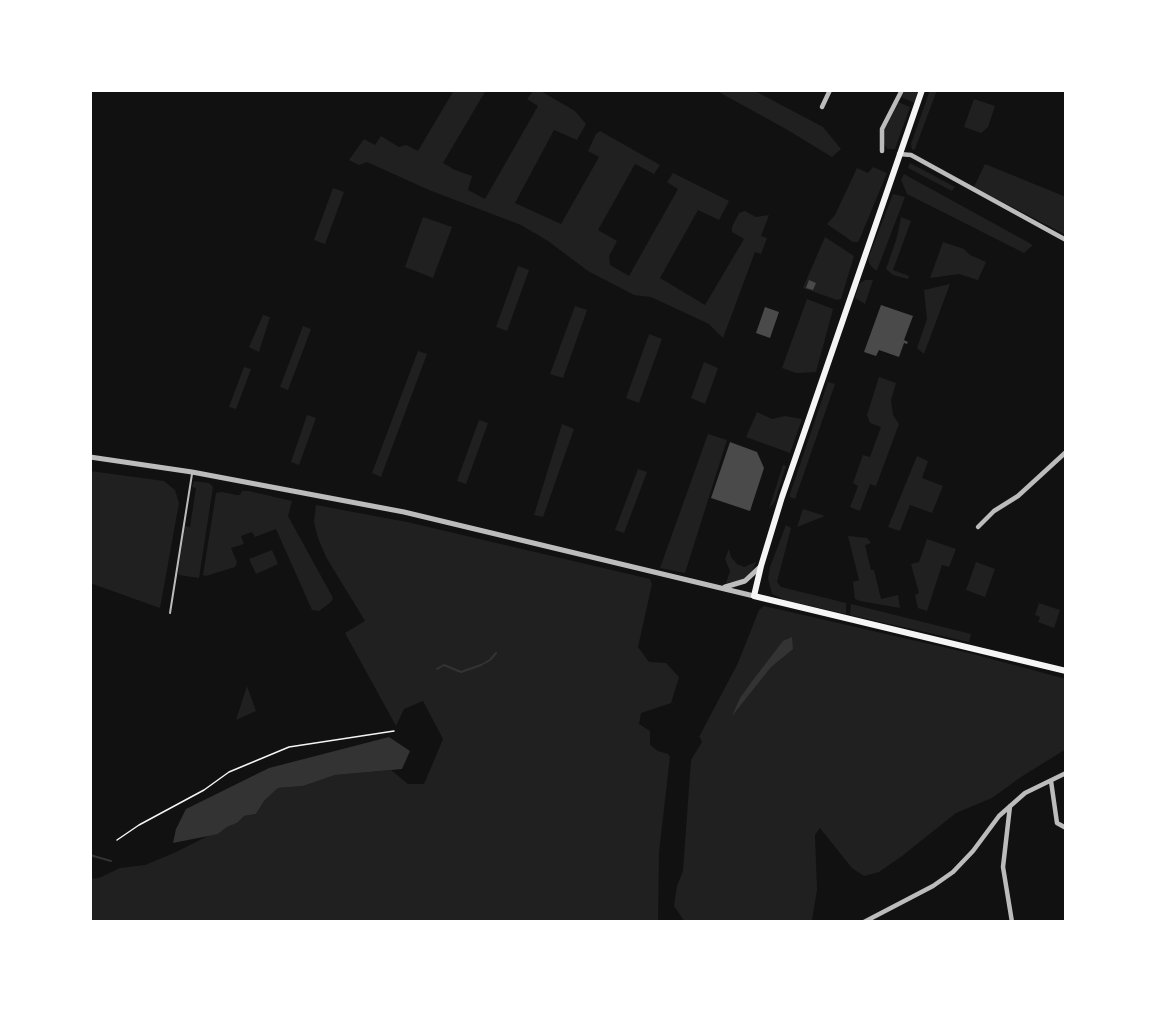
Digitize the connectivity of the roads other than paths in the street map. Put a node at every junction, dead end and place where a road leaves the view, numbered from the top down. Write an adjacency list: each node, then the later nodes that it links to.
1 (830, 90): 4 (street)
2 (902, 90): 5 (street)
3 (922, 90): 6 (main road)
4 (822, 107)
5 (882, 151)
6 (899, 154): 7 (street); 12 (main road)
7 (1066, 240)
8 (1066, 452): 11 (street)
9 (90, 457): 10 (street)
10 (192, 472): 13 (street); 15 (lane)
11 (978, 527)
12 (761, 566): 13 (street); 14 (main road)
13 (720, 588): 14 (street)
14 (754, 596): 16 (main road)
15 (170, 613)
16 (1066, 671)
17 (1066, 774): 18 (street)
18 (1051, 781): 19 (street); 20 (street)
19 (1010, 806): 21 (street); 24 (street)
20 (1066, 828)
21 (878, 915): 22 (street); 23 (street)
22 (864, 922)
23 (882, 922)
24 (1012, 922)

